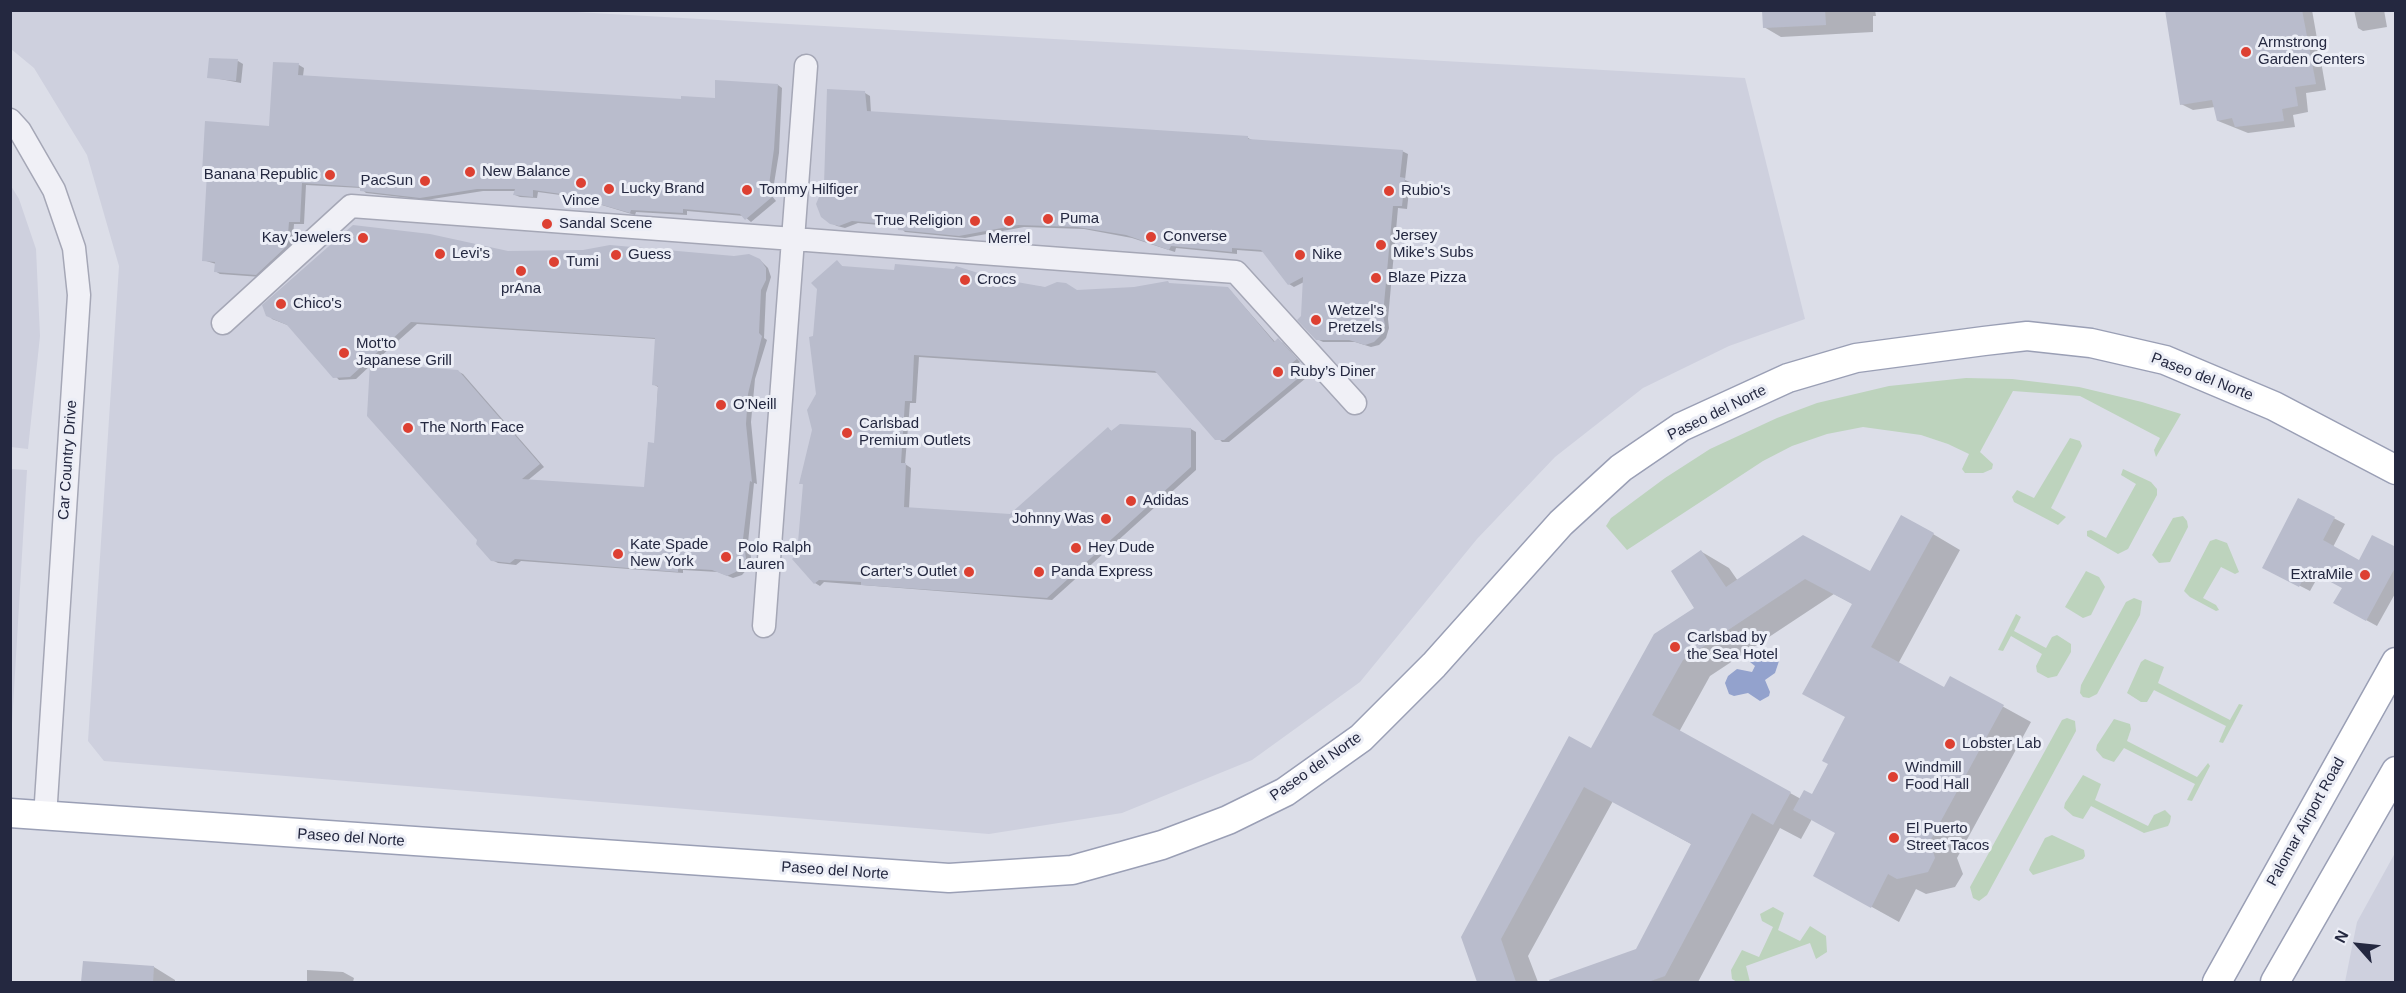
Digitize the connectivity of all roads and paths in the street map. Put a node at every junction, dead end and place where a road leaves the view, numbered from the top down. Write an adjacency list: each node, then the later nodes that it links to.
1 (806, 66): 3 (street)
2 (10, 120): 11 (street, Car Country Drive)
3 (794, 241): 4 (street); 5 (street); 7 (street)
4 (223, 323)
5 (1355, 403)
6 (2396, 470): 11 (main road, Paseo del Norte)
7 (764, 626)
8 (2396, 662): 12 (main road, Palomar Airport Road)
9 (2396, 771): 13 (main road)
10 (10, 813): 11 (main road, Paseo del Norte)
11 (45, 817)
12 (2217, 982)
13 (2275, 982)

